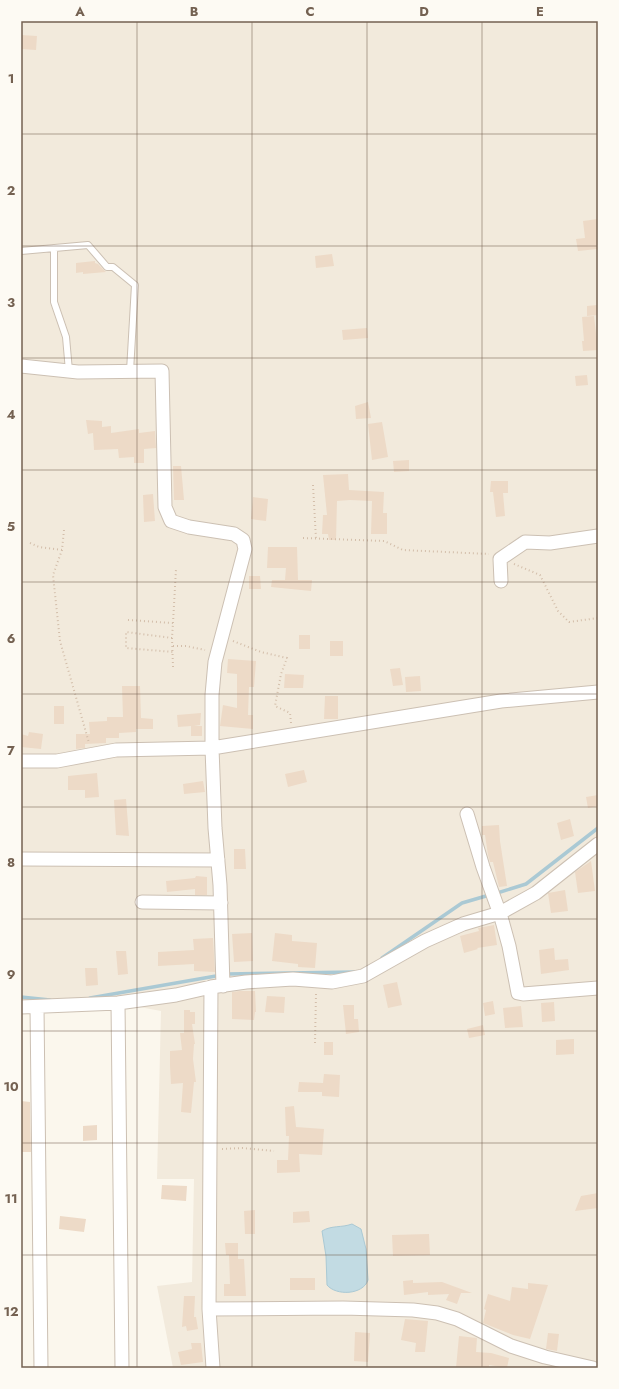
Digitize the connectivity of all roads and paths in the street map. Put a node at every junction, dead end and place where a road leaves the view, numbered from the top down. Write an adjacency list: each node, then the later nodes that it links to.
1 (54, 248): 2 (lane); 4 (lane); 5 (lane)
2 (21, 251)
3 (21, 366): 4 (street)
4 (69, 371): 5 (street)
5 (130, 371): 19 (street)
6 (313, 485): 10 (path)
7 (64, 530): 12 (path)
8 (598, 536): 13 (street)
9 (303, 538): 10 (path)
10 (316, 539): 13 (path)
11 (30, 543): 12 (path)
12 (62, 550): 28 (path)
13 (500, 559): 15 (street); 16 (path)
14 (176, 569): 18 (path)
15 (500, 581)
16 (598, 618)
17 (128, 620): 18 (path)
18 (173, 623): 20 (path)
19 (222, 637): 23 (street); 26 (path)
20 (172, 638): 21 (path); 22 (path)
21 (173, 646): 22 (path); 23 (path)
22 (173, 652): 24 (path)
23 (218, 653): 27 (street)
24 (173, 667)
25 (598, 692): 26 (street)
26 (292, 735): 27 (street)
27 (212, 748): 28 (street); 33 (street)
28 (93, 755): 29 (street)
29 (21, 761)
30 (467, 814): 36 (street)
31 (598, 844): 36 (street)
32 (21, 859): 33 (street)
33 (218, 860): 35 (street)
34 (142, 902): 35 (street)
35 (221, 904): 38 (street)
36 (500, 913): 37 (street); 39 (street)
37 (315, 981): 38 (street); 43 (path)
38 (217, 986): 40 (street); 44 (street)
39 (598, 988)
40 (118, 1003): 42 (street); 48 (street)
41 (21, 1007): 42 (street)
42 (37, 1007): 47 (street)
43 (315, 1044)
44 (211, 1149): 45 (path); 46 (street)
45 (274, 1151)
46 (209, 1309): 49 (street); 50 (street)
47 (41, 1368)
48 (122, 1368)
49 (213, 1368)
50 (593, 1368)

